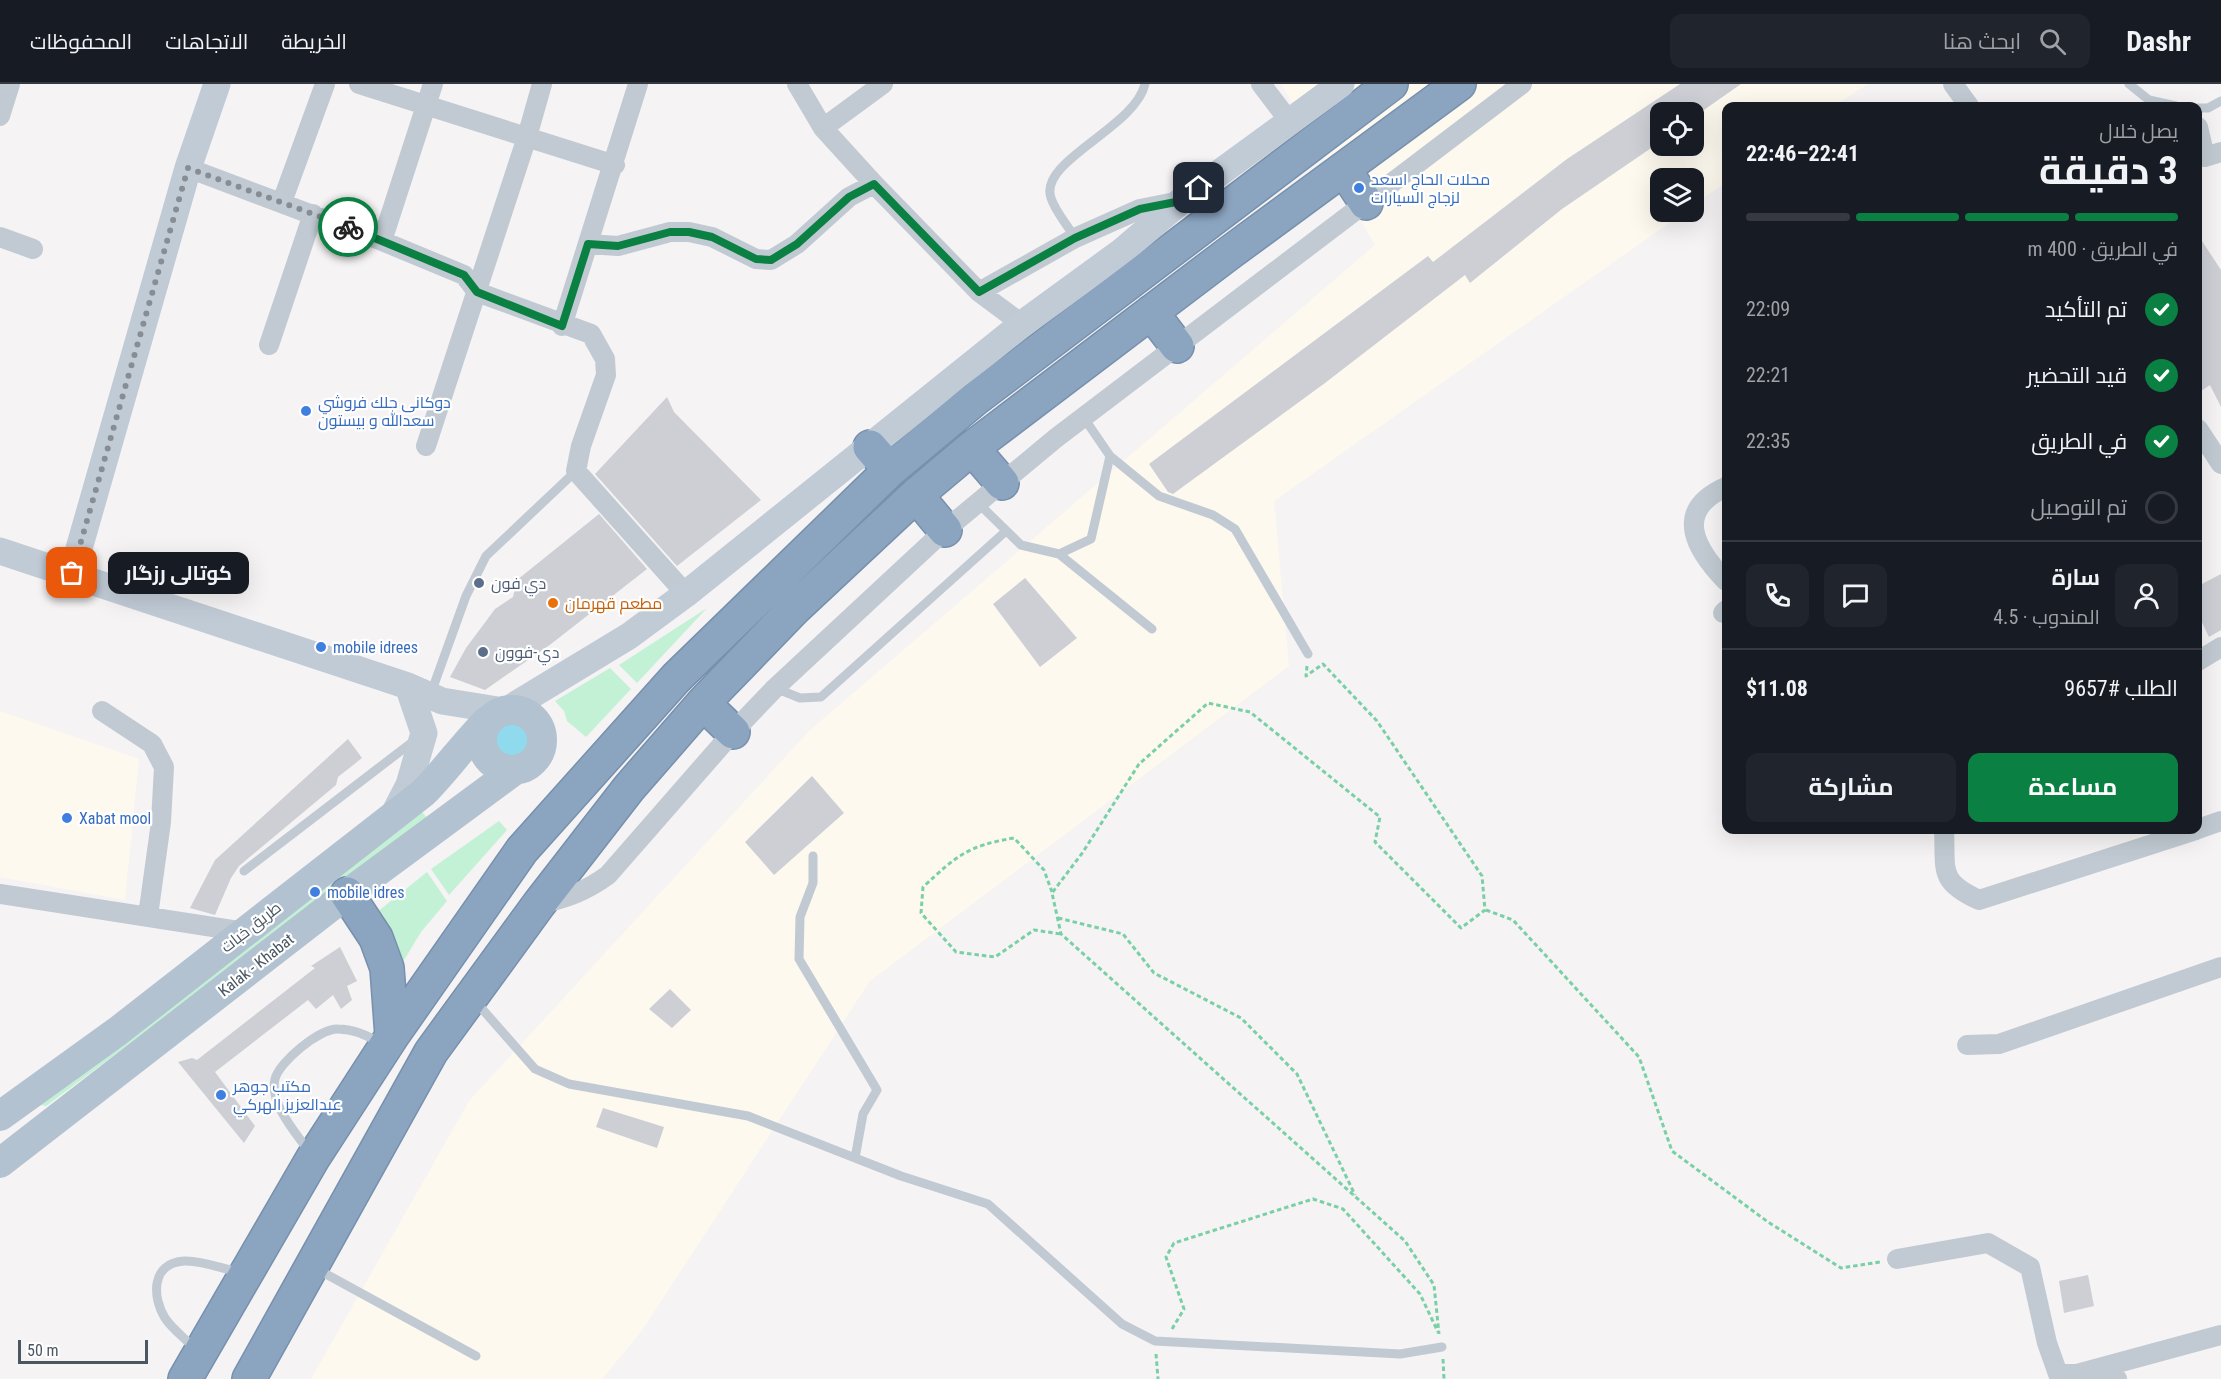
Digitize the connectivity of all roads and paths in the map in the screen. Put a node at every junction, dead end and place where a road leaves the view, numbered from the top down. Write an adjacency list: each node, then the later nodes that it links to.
1 (10, 84): 23 (street)
2 (217, 84): 30 (street)
3 (325, 84): 34 (street)
4 (359, 84): 21 (street)
5 (434, 84): 21 (street)
6 (542, 84): 26 (street)
7 (638, 84): 29 (street)
8 (797, 84): 25 (street)
9 (883, 84): 25 (street)
10 (1145, 84): 38 (lane)
11 (1261, 84): 24 (street)
12 (1341, 84): 24 (street)
13 (1391, 84): 42 (highway)
14 (1459, 84): 31 (highway)
15 (1522, 84): 35 (street)
16 (1953, 84): 19 (street)
17 (2129, 84): 20 (lane)
18 (2221, 101): 22 (lane)
19 (1966, 102)
20 (2161, 102)
21 (427, 105): 26 (street); 39 (street)
22 (2202, 108)
23 (0, 117)
24 (1290, 122): 33 (street)
25 (823, 128): 32 (street)
26 (527, 137): 29 (street); 43 (street)
27 (2202, 144): 28 (street)
28 (2221, 152)
29 (615, 165): 40 (street)
30 (188, 168): 34 (street); 65 (street)
31 (1344, 169): 35 (highway); 45 (highway)
32 (874, 184): 40 (street); 44 (street)
33 (1181, 201): 38 (street); 42 (street)
34 (282, 202): 36 (street)
35 (1366, 203): 49 (street)
36 (314, 214): 39 (street); 48 (street)
37 (0, 237): 41 (street)
38 (1075, 238): 44 (street)
39 (382, 241): 43 (street)
40 (588, 244): 47 (street)
41 (33, 249)
42 (1130, 263): 46 (street); 55 (highway)
43 (477, 292): 47 (street); 52 (street)
44 (979, 292): 46 (street)
45 (1151, 312): 49 (highway); 53 (highway)
46 (1022, 324): 55 (street)
47 (562, 326): 57 (street)
48 (269, 345)
49 (1177, 346): 50 (street)
50 (1084, 418): 54 (lane); 59 (street)
51 (2202, 435): 56 (street)
52 (426, 446)
53 (972, 448): 59 (highway); 60 (highway)
54 (1110, 456): 64 (lane); 70 (lane)
55 (880, 459): 67 (street); 85 (highway)
56 (2221, 464)
57 (576, 471): 67 (street); 73 (lane)
58 (1722, 490): 66 (street)
59 (990, 493): 61 (street); 62 (lane)
60 (916, 495): 61 (highway); 74 (highway)
61 (945, 530): 72 (street)
62 (1006, 531): 64 (lane); 72 (lane)
63 (0, 551): 65 (street)
64 (1059, 554): 68 (lane)
65 (72, 573): 73 (street)
66 (1722, 576)
67 (686, 594): 76 (street)
68 (1152, 629)
69 (2221, 647): 71 (street)
70 (1308, 654): 92 (path)
71 (2202, 659)
72 (775, 688): 77 (street)
73 (419, 691): 76 (street); 78 (street)
74 (703, 703): 77 (highway); 91 (highway)
75 (102, 711): 93 (street)
76 (500, 714): 79 (main road); 79 (main road); 80 (main road, طريق خبات)
77 (733, 732): 91 (street)
78 (424, 733): 80 (street); 87 (lane)
79 (515, 770): 90 (main road, Kalak - Khabat)
80 (393, 816): 95 (main road, طريق خبات)
81 (2221, 821): 82 (street)
82 (2202, 827)
83 (1944, 834): 84 (street)
84 (2182, 834)
85 (522, 850): 91 (highway); 99 (highway)
86 (813, 856): 103 (lane)
87 (244, 871)
88 (1052, 893): 92 (path); 94 (path); 96 (path)
89 (0, 894): 93 (street)
90 (347, 894): 99 (highway); 104 (main road, Kalak - Khabat)
91 (548, 894): 98 (highway)
92 (1485, 910): 106 (path)
93 (148, 916): 95 (street)
94 (1058, 918): 96 (path); 105 (path)
95 (245, 932): 101 (main road, طريق خبات)
96 (1061, 934): 105 (path)
97 (2221, 967): 100 (street)
98 (472, 998): 103 (lane); 107 (highway)
99 (388, 1041): 102 (highway); 102 (lane)
100 (1967, 1045)
101 (0, 1116)
102 (313, 1158): 108 (highway)
103 (855, 1158): 110 (lane)
104 (0, 1163)
105 (1356, 1197): 110 (path)
106 (1897, 1259): 114 (street)
107 (310, 1266): 112 (lane); 115 (highway)
108 (245, 1273): 113 (highway); 113 (lane)
109 (2221, 1335): 114 (street)
110 (1155, 1341): 111 (lane); 116 (path)
111 (1443, 1347): 117 (path)
112 (476, 1356)
113 (192, 1366)
114 (2077, 1374): 118 (street)
115 (249, 1379)
116 (1158, 1379)
117 (1444, 1379)
118 (2117, 1379)

